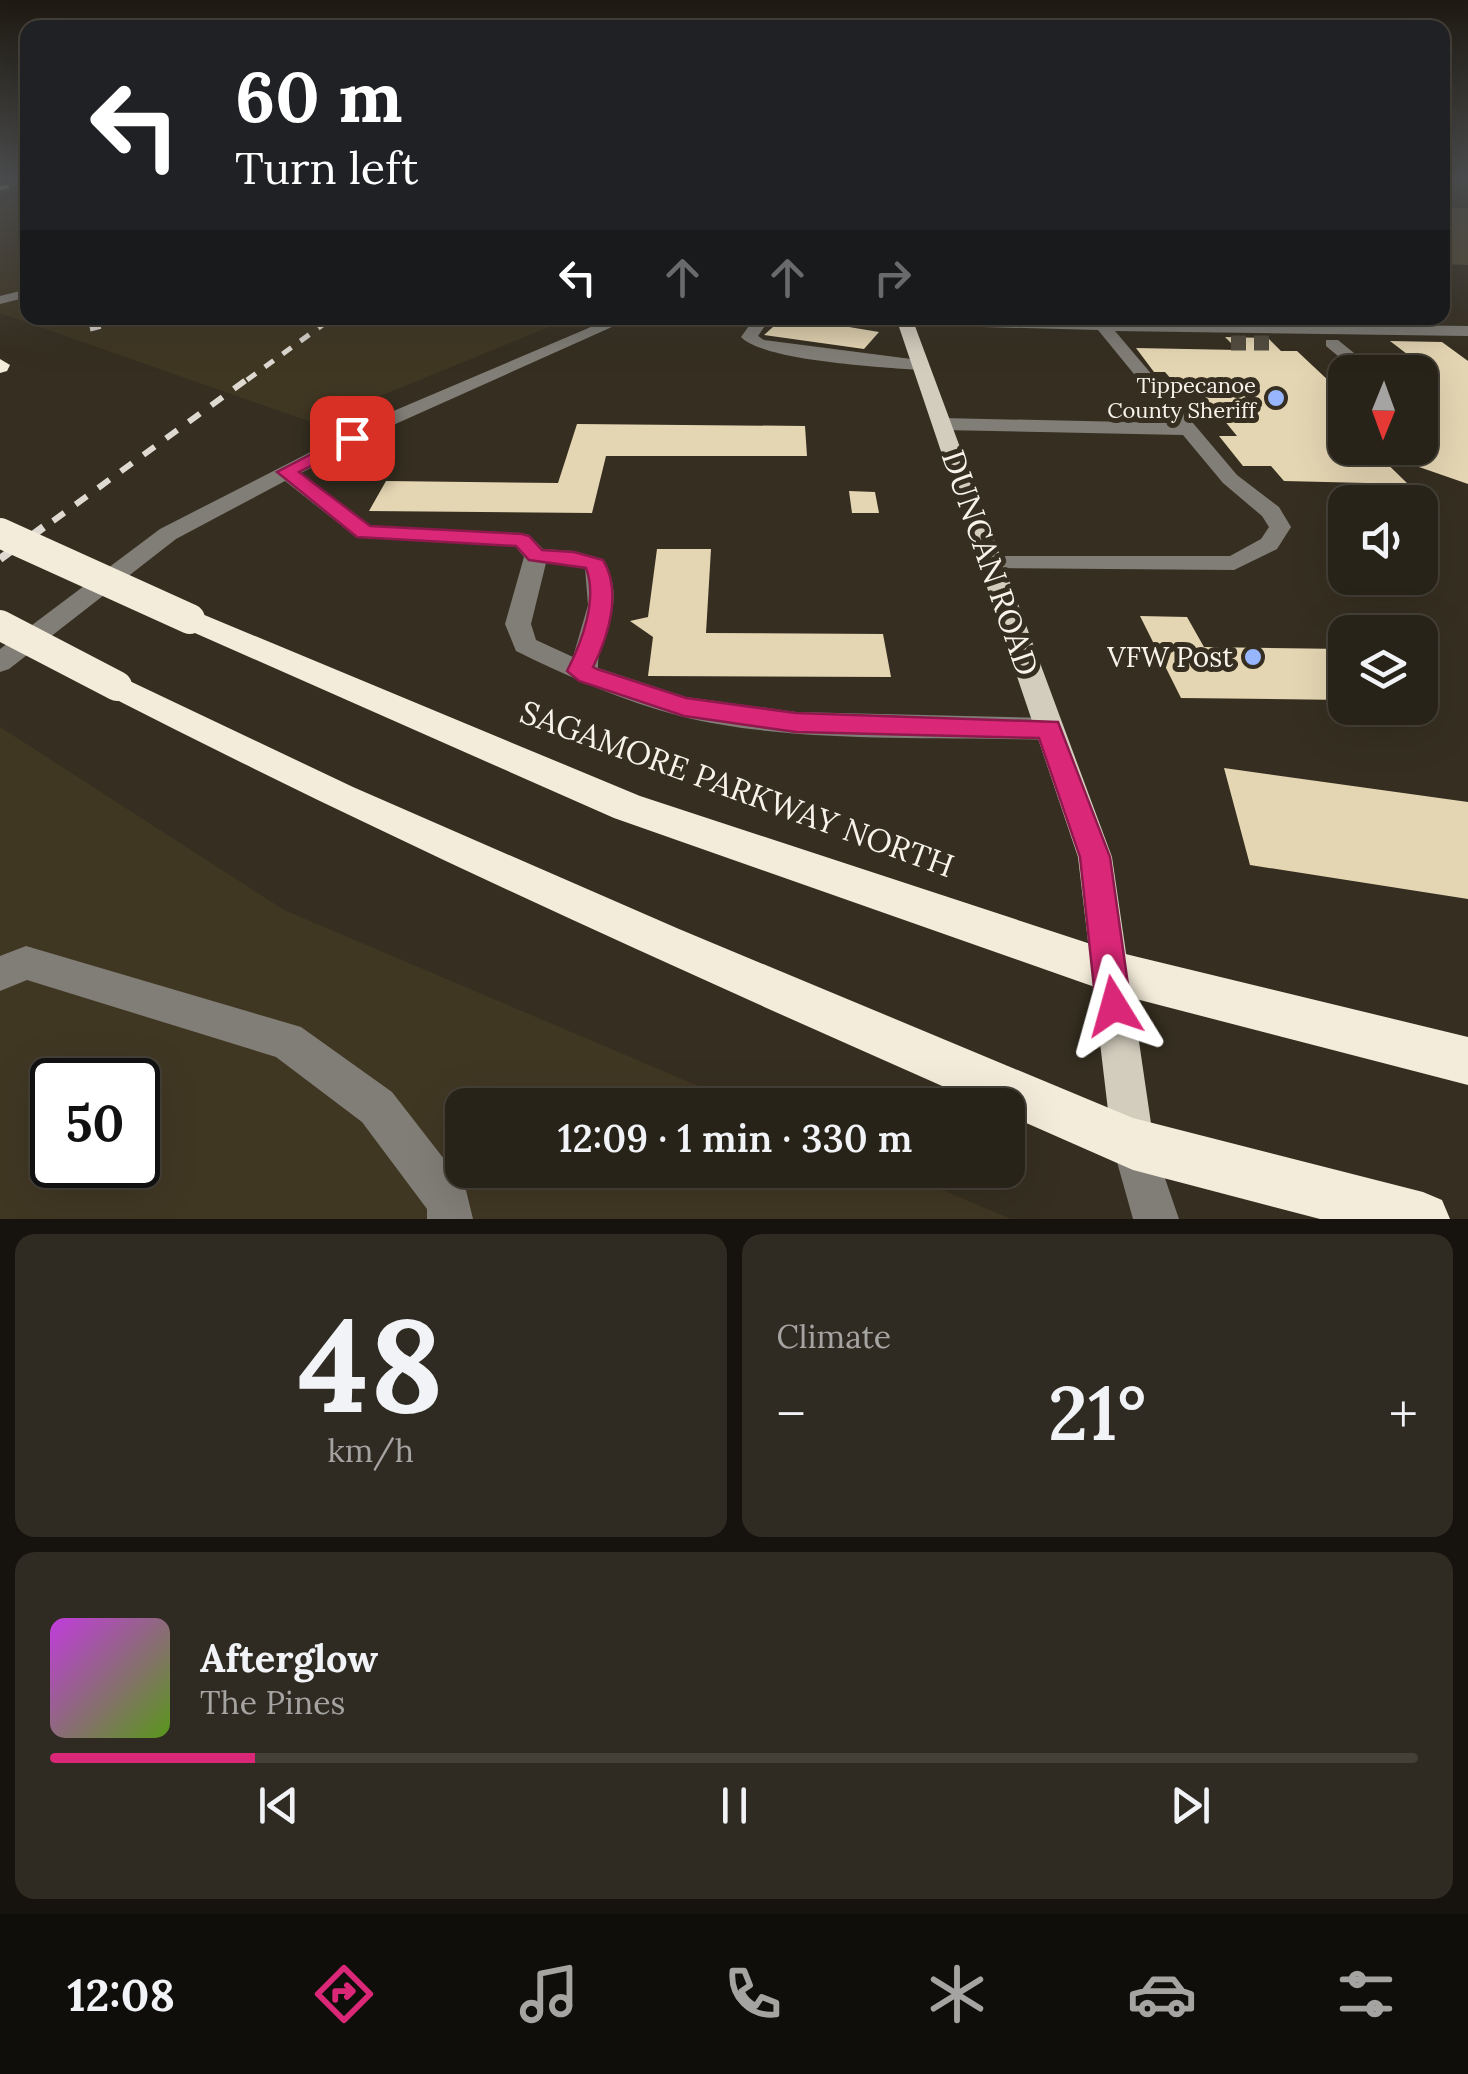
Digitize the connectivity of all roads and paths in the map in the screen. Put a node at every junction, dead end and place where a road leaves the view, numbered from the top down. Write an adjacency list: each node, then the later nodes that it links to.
1 (608, 325): 15 (street)
2 (758, 325): 12 (street)
3 (907, 325): 12 (main road, DUNCAN ROAD)
4 (973, 325): 7 (street)
5 (1319, 329): 6 (street); 7 (street); 10 (street)
6 (1468, 331)
7 (1109, 335): 8 (street); 14 (street)
8 (1231, 343)
9 (1273, 343): 10 (street)
10 (1332, 343): 11 (street)
11 (1346, 355)
12 (920, 364): 13 (main road, DUNCAN ROAD)
13 (942, 424): 14 (street); 18 (main road, DUNCAN ROAD)
14 (1187, 429): 18 (street)
15 (286, 472): 17 (street); 20 (street)
16 (0, 533): 23 (highway, SAGAMORE PARKWAY NORTH, bridge)
17 (536, 556): 21 (street); 21 (street)
18 (988, 560): 22 (main road, DUNCAN ROAD)
19 (0, 626): 26 (highway, bridge)
20 (0, 663)
21 (580, 671): 22 (street)
22 (1049, 729): 23 (main road, DUNCAN ROAD)
23 (1109, 971): 25 (highway, SAGAMORE PARKWAY NORTH); 26 (main road, DUNCAN ROAD)
24 (0, 974): 27 (street)
25 (1468, 1061)
26 (1134, 1144): 28 (street, DUNCAN ROAD); 29 (highway)
27 (450, 1219)
28 (1156, 1219)
29 (1423, 1219)

